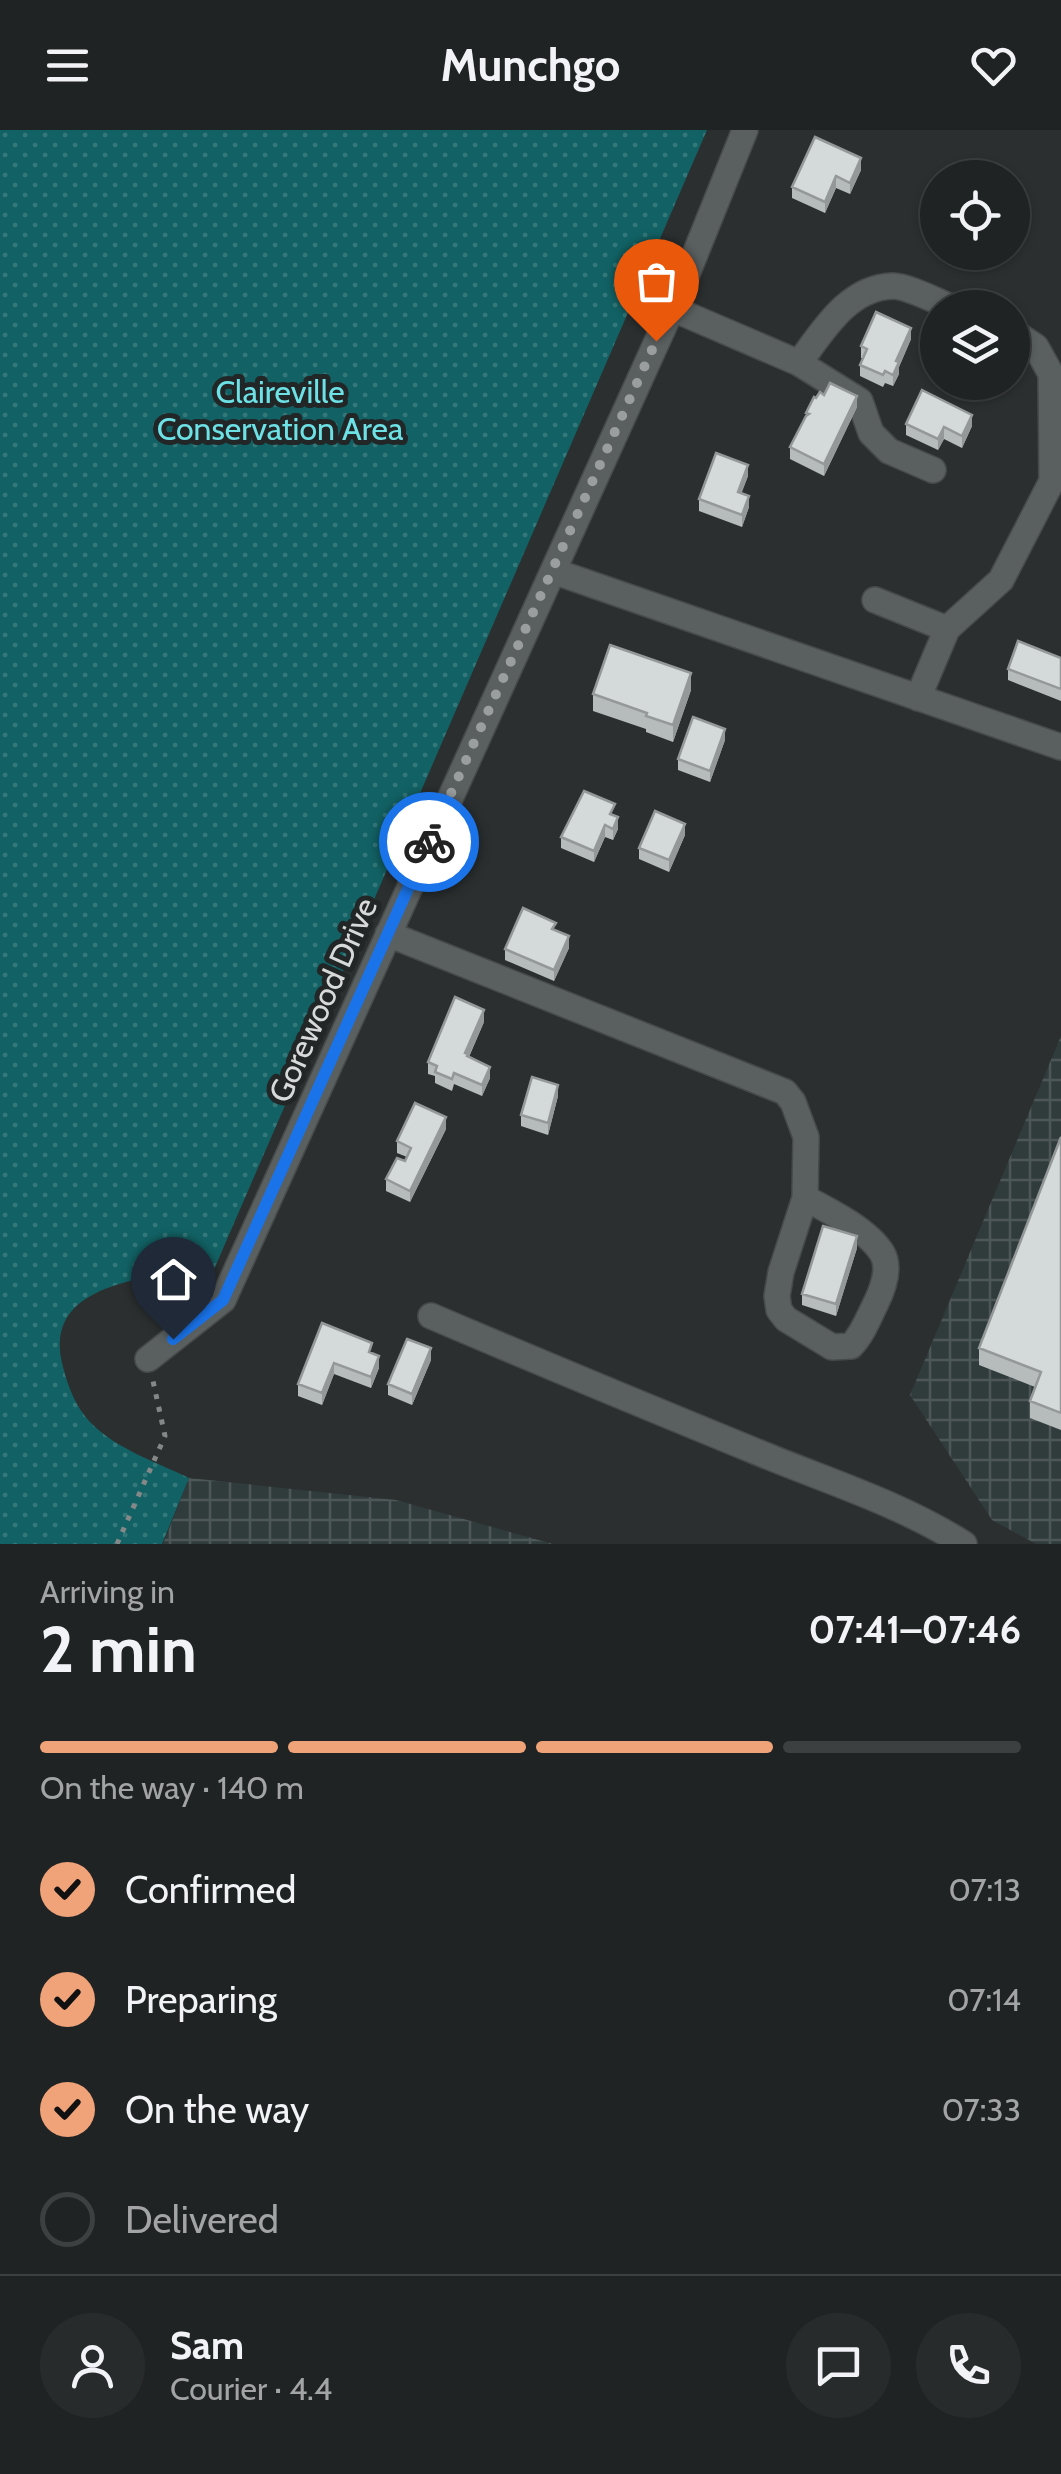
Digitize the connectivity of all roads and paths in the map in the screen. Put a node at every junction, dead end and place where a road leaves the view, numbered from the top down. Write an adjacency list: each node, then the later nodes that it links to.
1 (745, 130): 3 (street, Gorewood Drive)
2 (920, 295): 5 (street)
3 (672, 308): 5 (street); 8 (street, Gorewood Drive)
4 (1030, 344): 7 (street)
5 (799, 363): 6 (street)
6 (932, 470)
7 (1056, 478): 10 (street)
8 (553, 570): 11 (street); 13 (street, Gorewood Drive)
9 (875, 600): 10 (street)
10 (947, 629): 11 (street)
11 (918, 698): 12 (street)
12 (1061, 747)
13 (388, 934): 14 (street); 16 (street, Gorewood Drive)
14 (805, 1198): 14 (street)
15 (431, 1316): 17 (street)
16 (148, 1359): 18 (path)
17 (936, 1536): 19 (street)
18 (117, 1544)
19 (964, 1544)

